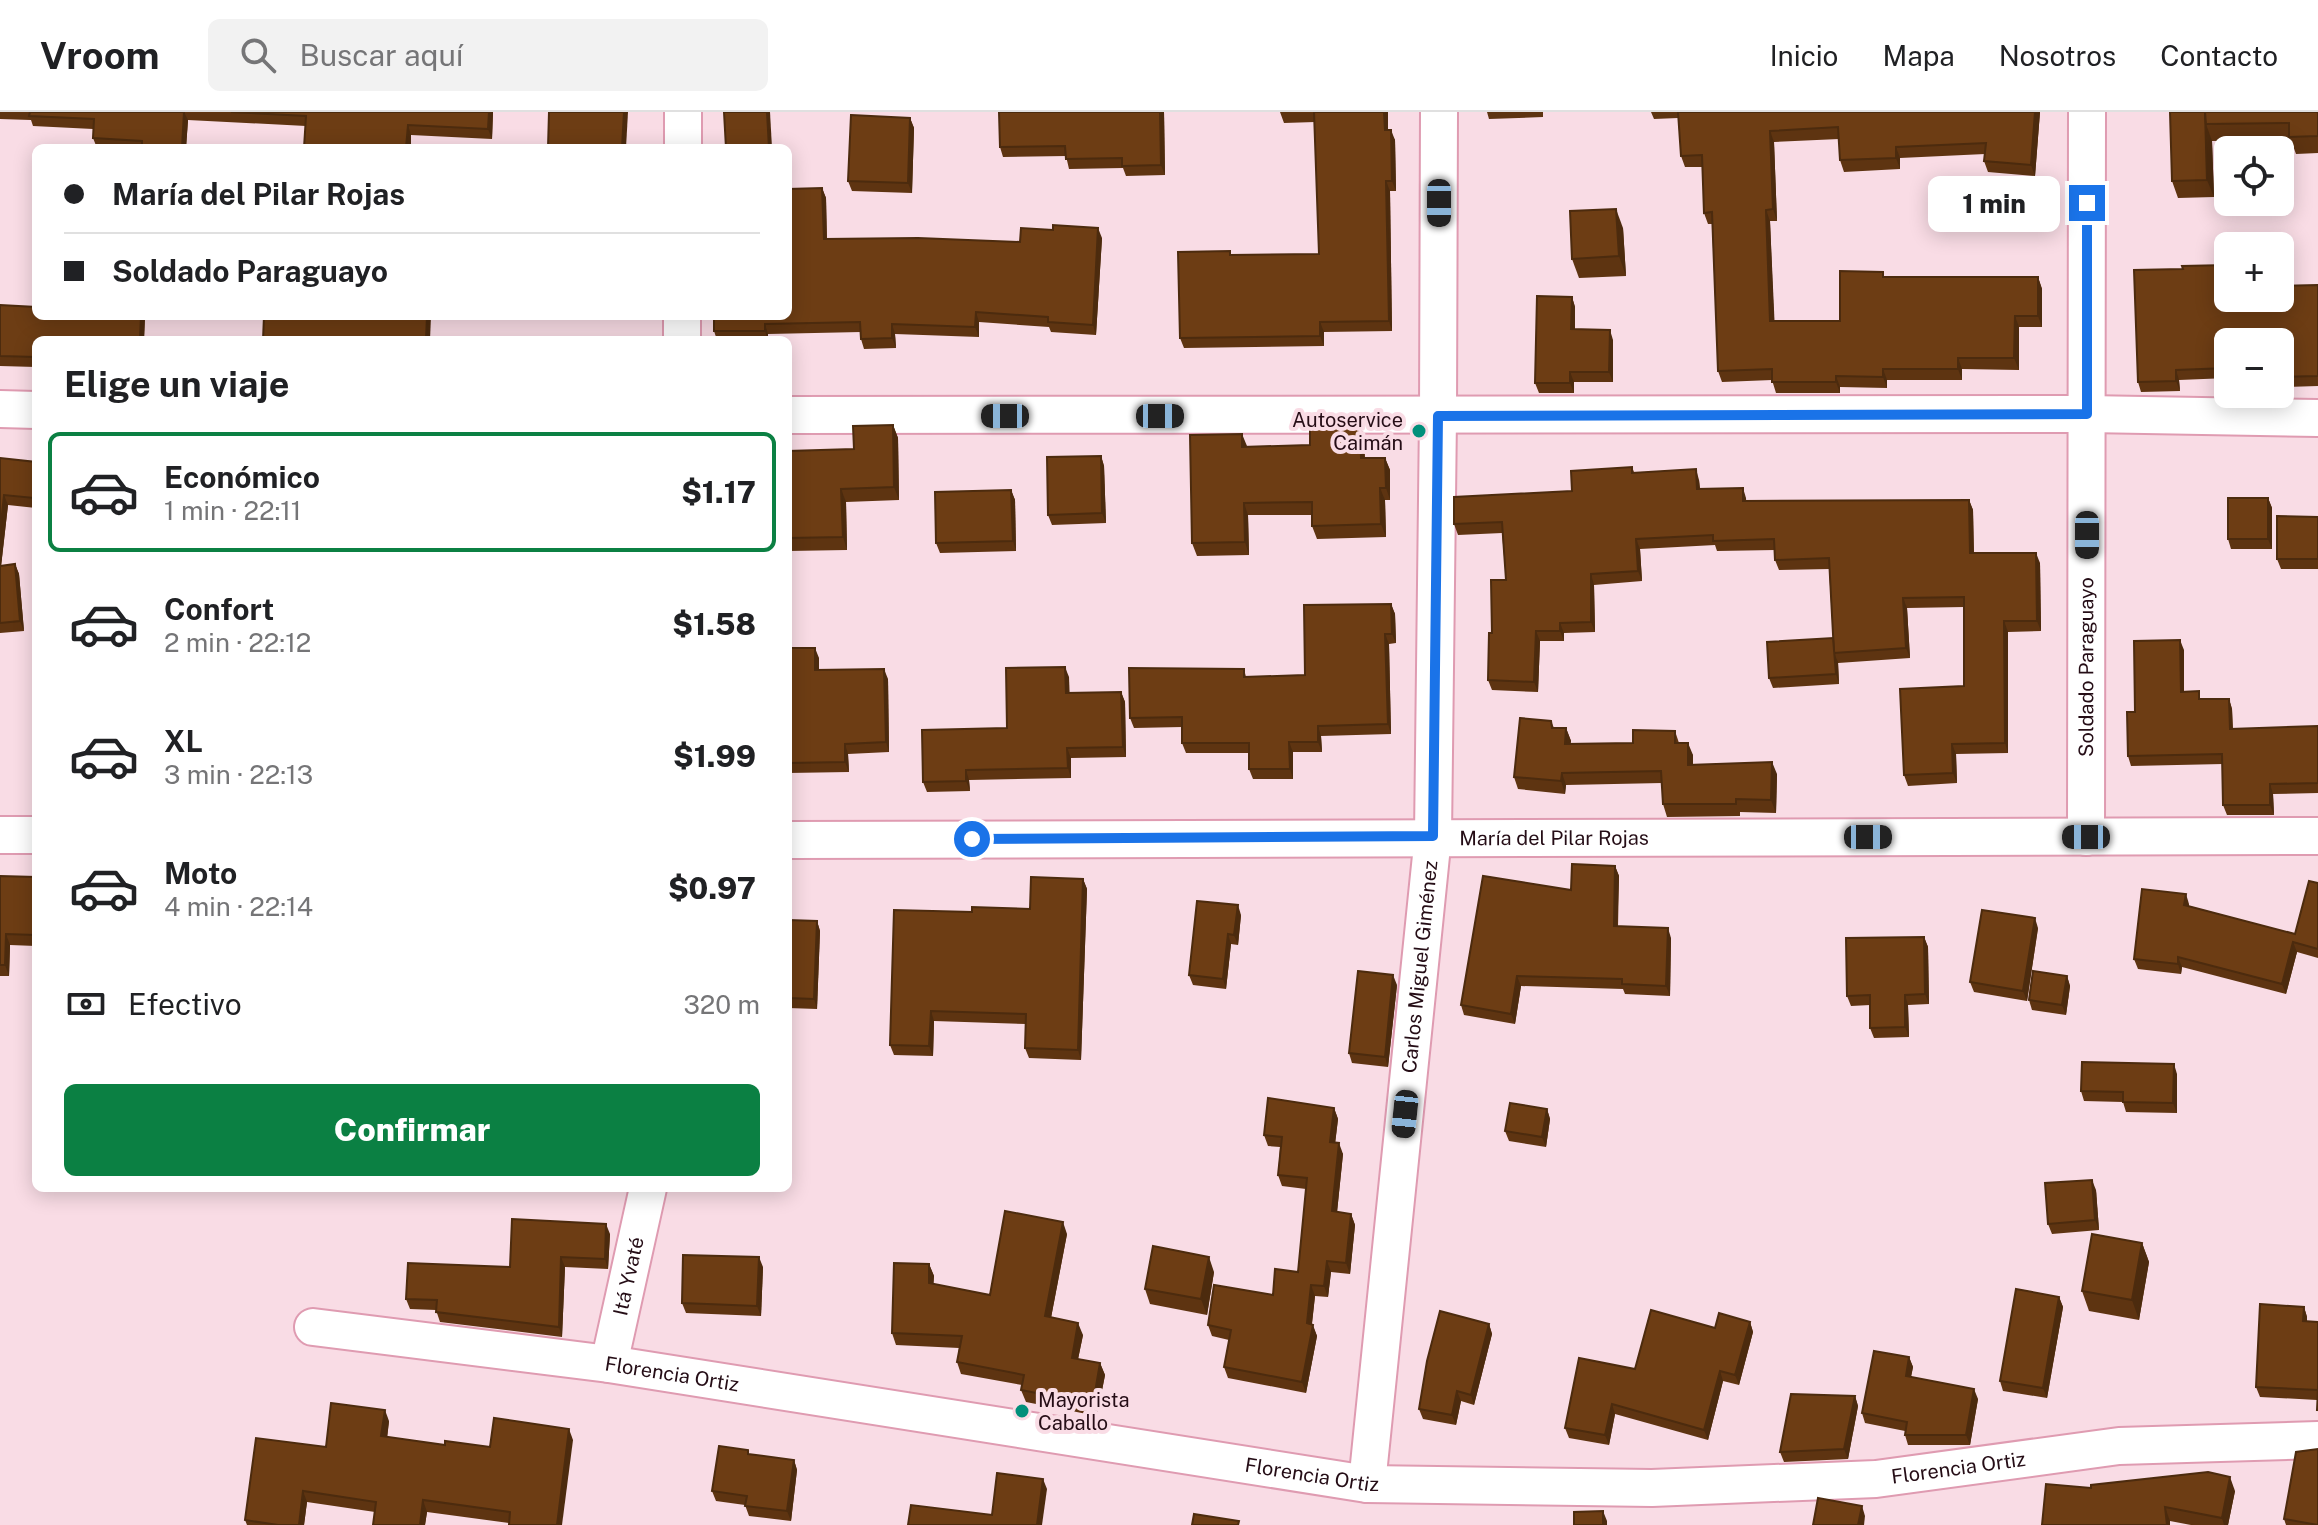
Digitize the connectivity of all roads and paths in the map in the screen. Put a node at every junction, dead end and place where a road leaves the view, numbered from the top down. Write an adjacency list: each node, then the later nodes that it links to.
1 (683, 112): 4 (street)
2 (1439, 112): 9 (street, Carlos Miguel Giménez)
3 (2087, 112): 7 (street, Soldado Paraguayo)
4 (683, 144)
5 (0, 409): 6 (street)
6 (32, 410)
7 (2087, 414): 9 (street); 10 (street); 15 (street, Soldado Paraguayo)
8 (792, 415): 9 (street)
9 (1438, 416): 13 (street, Carlos Miguel Giménez)
10 (2318, 418)
11 (0, 835): 12 (street)
12 (32, 835)
13 (1433, 836): 15 (street, María del Pilar Rojas); 16 (street, María del Pilar Rojas); 21 (street, Carlos Miguel Giménez)
14 (2318, 836): 15 (street, María del Pilar Rojas)
15 (2086, 837)
16 (792, 840)
17 (647, 1192): 19 (street, Itá Yvaté)
18 (313, 1327): 19 (street, Florencia Ortiz)
19 (609, 1364): 21 (street, Florencia Ortiz)
20 (2318, 1440): 21 (street, Florencia Ortiz)
21 (1367, 1484)

